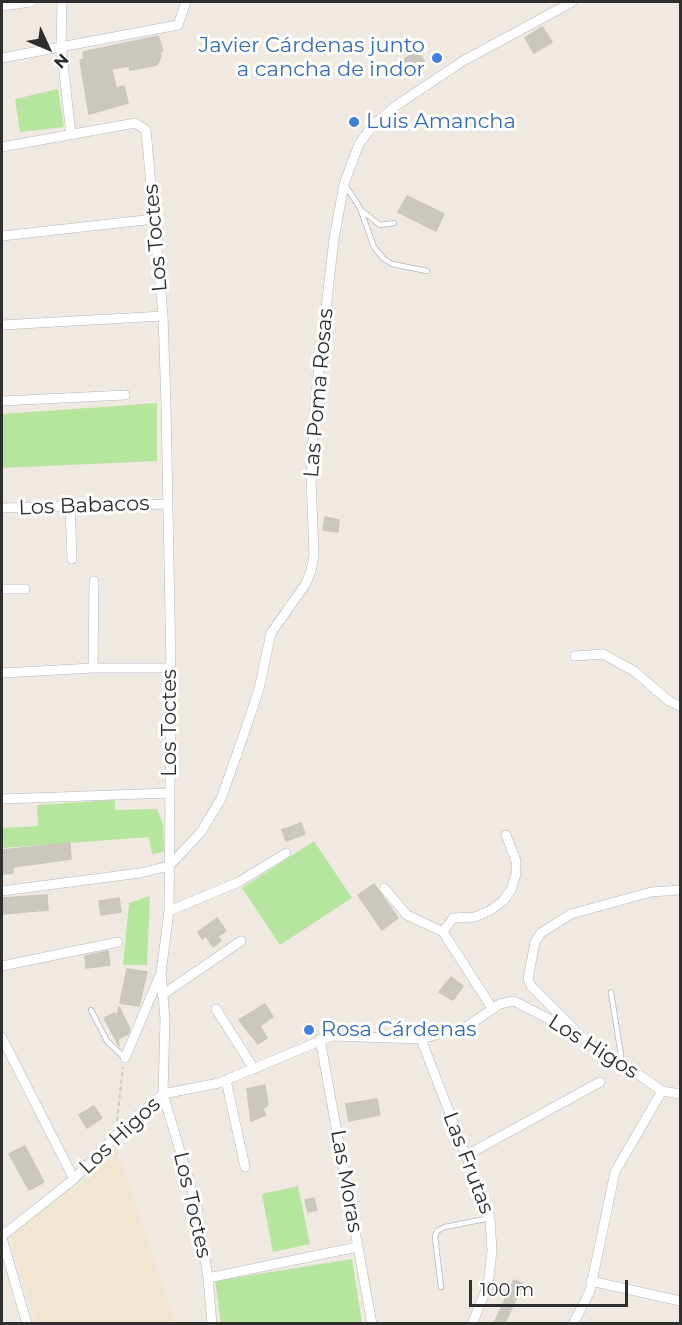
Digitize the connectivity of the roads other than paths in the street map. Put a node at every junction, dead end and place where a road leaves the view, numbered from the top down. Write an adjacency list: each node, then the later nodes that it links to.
1 (31, 2): 6 (street)
2 (62, 2): 7 (street)
3 (186, 2): 7 (street)
4 (572, 2): 5 (street, Las Poma Rosas)
5 (559, 4): 11 (street, Las Poma Rosas)
6 (2, 6)
7 (61, 46): 8 (street); 9 (street)
8 (2, 57)
9 (71, 134): 10 (street); 13 (street, Los Toctes)
10 (2, 147)
11 (344, 184): 12 (lane); 37 (street, Las Poma Rosas)
12 (360, 208): 14 (lane); 16 (lane)
13 (154, 219): 15 (street); 17 (street, Los Toctes)
14 (394, 223)
15 (2, 236)
16 (427, 271)
17 (163, 316): 18 (street); 21 (street, Los Toctes)
18 (2, 325)
19 (125, 394): 20 (street)
20 (2, 401)
21 (166, 504): 22 (street, Los Babacos); 30 (street, Los Toctes)
22 (70, 505): 23 (street, Los Babacos); 24 (street)
23 (2, 508)
24 (72, 559)
25 (94, 581): 29 (street)
26 (2, 589): 27 (street)
27 (25, 589)
28 (575, 656): 32 (street)
29 (93, 668): 30 (street); 31 (street)
30 (171, 668): 33 (street, Los Toctes)
31 (2, 674)
32 (681, 706)
33 (170, 793): 34 (street); 37 (street, Los Toctes)
34 (2, 799)
35 (506, 835): 42 (street)
36 (286, 854): 41 (street)
37 (169, 866): 40 (street); 41 (street, Los Toctes)
38 (384, 888): 42 (street)
39 (681, 890): 52 (street)
40 (2, 891)
41 (170, 911): 46 (street, Los Toctes)
42 (443, 932): 49 (street)
43 (241, 941): 48 (street)
44 (118, 942): 45 (street)
45 (2, 966)
46 (161, 973): 48 (street, Los Toctes); 56 (street)
47 (610, 992): 57 (lane)
48 (162, 995): 62 (street, Los Toctes)
49 (492, 1008): 52 (street, Los Higos); 55 (street, Los Higos)
50 (216, 1009): 58 (street)
51 (91, 1010): 56 (lane)
52 (580, 1035): 57 (street, Los Higos)
53 (2, 1038): 66 (street)
54 (320, 1039): 55 (street, Los Higos); 58 (street, Los Higos); 69 (street, Las Moras)
55 (421, 1039): 64 (street, Las Frutas)
56 (125, 1058)
57 (616, 1065): 61 (street, Los Higos)
58 (254, 1069): 59 (street, Los Higos)
59 (226, 1080): 62 (street, Los Higos); 65 (street)
60 (600, 1082): 64 (street)
61 (662, 1091): 63 (street, Los Higos); 71 (street)
62 (163, 1094): 66 (street, Los Higos); 70 (street, Los Toctes)
63 (681, 1094)
64 (465, 1156): 67 (street, Las Frutas)
65 (245, 1167)
66 (74, 1179): 68 (street, Los Higos)
67 (490, 1218): 72 (lane); 77 (street, Las Frutas)
68 (2, 1237): 74 (street)
69 (357, 1247): 70 (street); 76 (street, Las Moras)
70 (208, 1278): 75 (street, Los Toctes)
71 (591, 1281): 73 (street); 78 (street)
72 (441, 1287)
73 (681, 1300)
74 (27, 1323)
75 (212, 1323)
76 (372, 1323)
77 (472, 1323)
78 (573, 1323)

